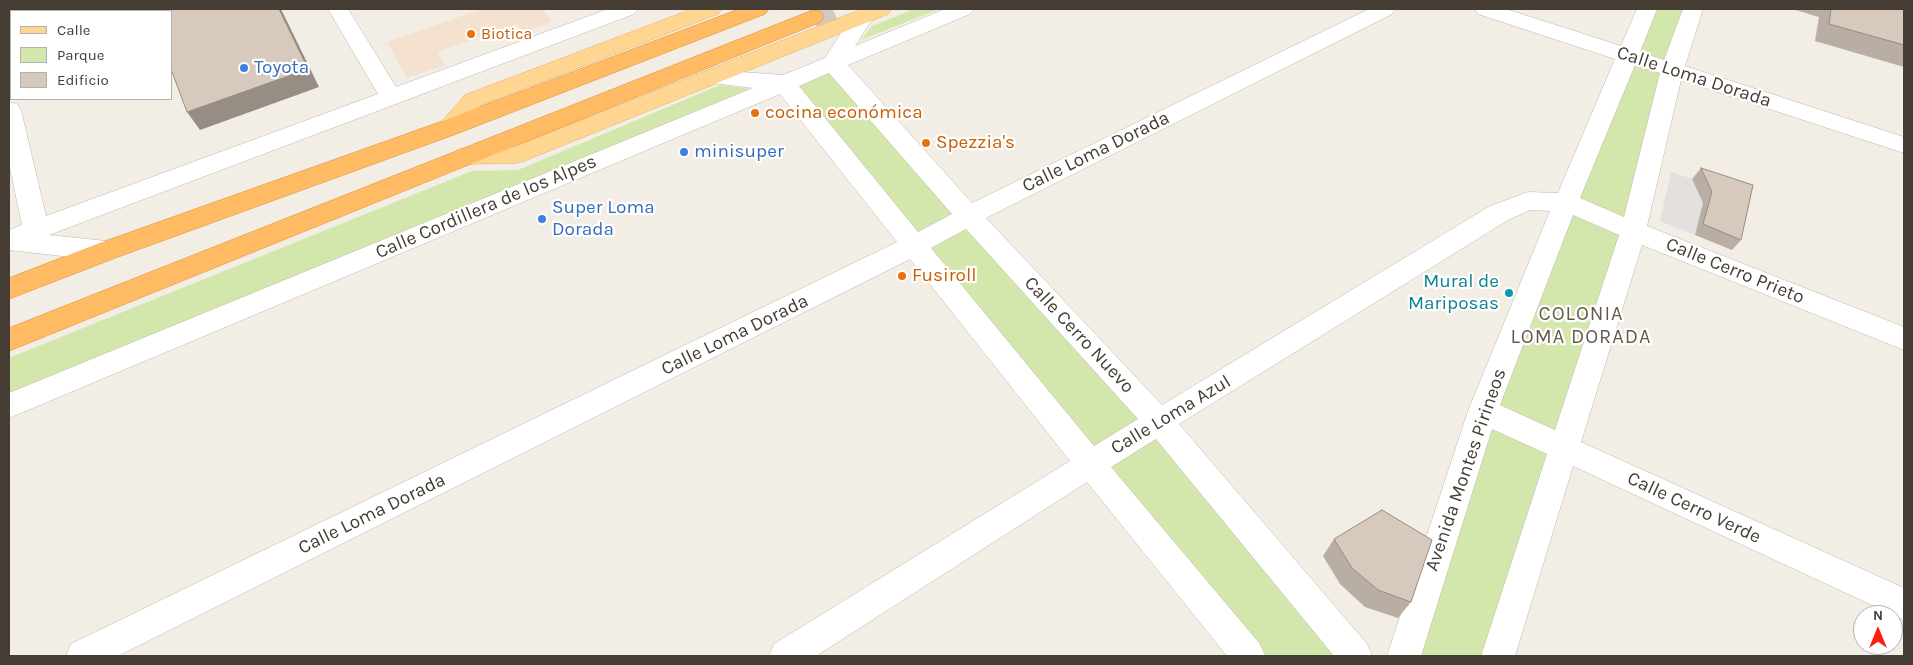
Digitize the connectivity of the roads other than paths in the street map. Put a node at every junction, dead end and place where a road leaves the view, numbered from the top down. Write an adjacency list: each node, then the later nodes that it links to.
1 (338, 9): 19 (street)
2 (562, 9): 13 (street)
3 (627, 9): 13 (street)
4 (711, 9): 21 (main road)
5 (758, 9): 21 (highway)
6 (963, 9): 15 (street, Calle Cordillera de los Alpes)
7 (1385, 9): 25 (street, Calle Loma Dorada)
8 (1485, 9): 14 (street, Calle Loma Dorada)
9 (1647, 9): 14 (street, Avenida Montes Pirineos)
10 (1692, 9): 16 (street)
11 (872, 12): 15 (street); 17 (main road, Calle Cordillera de los Alpes)
12 (813, 17): 23 (highway, Calle Cordillera de los Alpes)
13 (576, 28): 19 (street)
14 (1629, 56): 16 (street, Calle Loma Dorada); 24 (street, Avenida Montes Pirineos)
15 (833, 63): 18 (street, Calle Cordillera de los Alpes); 25 (street, Calle Cerro Nuevo)
16 (1672, 70): 22 (street, Calle Loma Dorada); 27 (street)
17 (712, 77): 18 (street); 23 (main road, Calle Cordillera de los Alpes)
18 (784, 83): 29 (street); 34 (street, Calle Cordillera de los Alpes)
19 (391, 97): 26 (street)
20 (9, 110): 26 (street)
21 (448, 128): 30 (highway)
22 (1904, 145)
23 (466, 156): 33 (highway, Calle Cordillera de los Alpes)
24 (1566, 202): 27 (street, Calle Cerro Prieto); 35 (street, Avenida Montes Pirineos); 36 (street, Calle Loma Azul)
25 (969, 216): 29 (street, Calle Loma Dorada); 36 (street, Calle Cerro Nuevo)
26 (36, 230): 28 (street)
27 (1633, 231): 32 (street, Calle Cerro Prieto); 37 (street)
28 (9, 240): 30 (street)
29 (915, 246): 38 (street); 40 (street, Calle Loma Dorada)
30 (106, 251): 31 (highway)
31 (9, 289)
32 (1904, 339)
33 (9, 340)
34 (9, 406)
35 (1483, 411): 37 (street, Calle Cerro Verde); 44 (street, Avenida Montes Pirineos)
36 (1160, 423): 38 (street, Calle Loma Azul); 43 (street, Calle Cerro Nuevo)
37 (1564, 449): 39 (street, Calle Cerro Verde); 45 (street)
38 (1090, 464): 41 (street, Calle Loma Azul); 42 (street)
39 (1904, 604)
40 (83, 656)
41 (786, 656)
42 (1248, 656)
43 (1355, 656)
44 (1404, 656)
45 (1498, 656)

